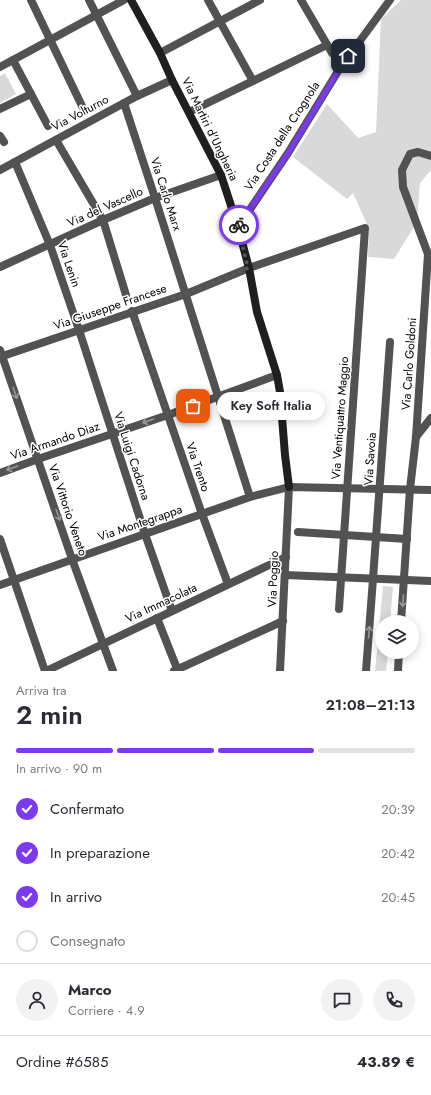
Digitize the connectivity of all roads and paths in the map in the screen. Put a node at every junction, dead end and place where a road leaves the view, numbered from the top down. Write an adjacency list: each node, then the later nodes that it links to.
1 (31, 0): 11 (street)
2 (89, 0): 9 (street)
3 (124, 0): 9 (street)
4 (131, 0): 13 (street, Via Martiri d'Ungheria)
5 (208, 0): 10 (street)
6 (260, 0): 10 (street)
7 (301, 0): 12 (street)
8 (390, 0): 33 (street, Via Costa della Crognola)
9 (96, 15): 11 (street); 20 (street)
10 (221, 22): 13 (street); 18 (street)
11 (50, 40): 15 (street); 22 (street)
12 (327, 45): 14 (street); 18 (street)
13 (160, 53): 17 (street, Via Martiri d'Ungheria)
14 (332, 53)
15 (13, 60): 16 (street); 19 (street)
16 (0, 67)
17 (172, 80): 20 (street, Via Volturno); 24 (street, Via Martiri d'Ungheria)
18 (253, 82): 24 (street)
19 (31, 94): 23 (street); 25 (street)
20 (137, 96): 21 (street, Via Volturno)
21 (124, 103): 26 (street, Via Volturno); 31 (street, Via Carlo Marx)
22 (82, 106)
23 (0, 109)
24 (189, 112): 30 (street, Via Martiri d'Ungheria)
25 (48, 126)
26 (56, 140): 28 (street, Via Volturno); 32 (street)
27 (431, 156): 49 (street, Via Carlo Goldoni)
28 (15, 162): 29 (street, Via Volturno); 35 (street, Via Lenin)
29 (0, 170)
30 (221, 175): 31 (street, Via del Vascello); 33 (street, Via Martiri d'Ungheria)
31 (155, 198): 32 (street, Via del Vascello); 38 (street, Via Carlo Marx)
32 (103, 220): 35 (street, Via del Vascello); 39 (street)
33 (238, 227): 37 (street, Via Martiri d'Ungheria)
34 (364, 228): 37 (street, Via Giuseppe Francese); 53 (street, Via Ventiquattro Maggio)
35 (50, 245): 36 (street, Via del Vascello); 41 (street, Via Lenin)
36 (0, 267)
37 (248, 268): 38 (street, Via Giuseppe Francese); 44 (street, Via Martiri d'Ungheria)
38 (186, 294): 40 (street, Via Giuseppe Francese); 45 (street, Via Carlo Marx)
39 (126, 295)
40 (132, 311): 41 (street, Via Giuseppe Francese); 46 (street, Via Trento)
41 (79, 330): 43 (street, Via Giuseppe Francese); 48 (street, Via Luigi Cadorna)
42 (390, 342): 54 (street, Via Savoia)
43 (1, 354): 50 (street, Via Vittorio Veneto, one-way to 50)
44 (277, 375): 45 (street, Via Armando Diaz); 52 (street, Via Martiri d'Ungheria)
45 (218, 396): 46 (street, Via Armando Diaz); 57 (street, Via Carlo Marx)
46 (168, 415): 48 (street, Via Armando Diaz, one-way to 48); 58 (street, Via Trento)
47 (431, 418): 49 (street)
48 (112, 434): 50 (street, Via Armando Diaz); 60 (street, Via Luigi Cadorna)
49 (416, 437): 55 (street, Via Carlo Goldoni)
50 (38, 459): 51 (street, Via Armando Diaz, one-way to 51); 66 (street, Via Vittorio Veneto, one-way to 66)
51 (0, 473)
52 (289, 487): 53 (street, Via Montegrappa); 57 (street, Via Montegrappa); 65 (street, Via Poggio)
53 (347, 488): 54 (street, Via Montegrappa); 61 (street, Via Ventiquattro Maggio)
54 (380, 489): 55 (street, Via Montegrappa); 62 (street, Via Savoia)
55 (410, 489): 56 (street, Via Montegrappa); 64 (street, Via Carlo Goldoni)
56 (431, 490)
57 (250, 497): 58 (street, Via Montegrappa)
58 (202, 514): 60 (street, Via Montegrappa); 73 (street, Via Trento)
59 (298, 532): 61 (street)
60 (145, 534): 66 (street, Via Montegrappa); 76 (street, Via Luigi Cadorna)
61 (344, 535): 62 (street); 68 (street, Via Ventiquattro Maggio)
62 (376, 536): 64 (street); 69 (street, Via Savoia)
63 (0, 539): 70 (street)
64 (407, 539): 71 (street, Via Carlo Goldoni)
65 (286, 557): 67 (street, Via Poggio); 73 (street, Via Immacolata)
66 (72, 559): 70 (street, Via Montegrappa); 80 (street, Via Vittorio Veneto)
67 (285, 575): 68 (street); 79 (street, Via Poggio)
68 (342, 577): 69 (street); 75 (street, Via Ventiquattro Maggio)
69 (373, 579): 71 (street); 86 (street, Via Savoia, one-way to 69)
70 (14, 580): 74 (street, Via Montegrappa); 83 (street)
71 (404, 580): 72 (street); 77 (street, Via Carlo Goldoni, one-way to 77)
72 (431, 581)
73 (228, 584): 76 (street, Via Immacolata)
74 (0, 585)
75 (339, 609)
76 (172, 611): 78 (street, Via Immacolata)
77 (402, 615)
78 (157, 618): 80 (street, Via Immacolata); 82 (street)
79 (283, 621): 82 (street); 85 (street, Via Poggio)
80 (104, 643): 83 (street, Via Immacolata); 84 (street, Via Vittorio Veneto)
81 (399, 659): 87 (street)
82 (176, 670)
83 (46, 671)
84 (113, 671)
85 (280, 671)
86 (366, 671)
87 (398, 671)

